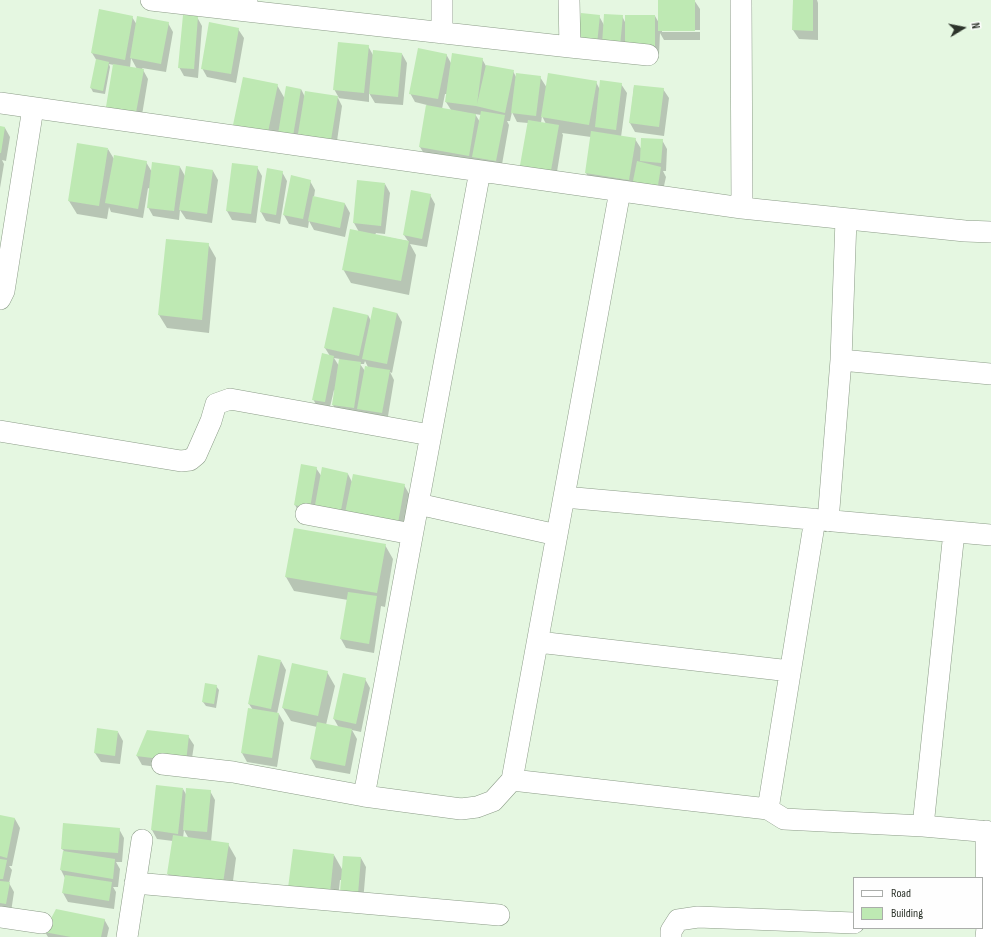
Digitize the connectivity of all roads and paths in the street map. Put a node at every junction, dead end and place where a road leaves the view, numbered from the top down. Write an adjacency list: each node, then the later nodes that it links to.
1 (151, 0): 5 (street)
2 (442, 0): 6 (street)
3 (569, 0): 7 (street)
4 (741, 0): 13 (street)
5 (247, 5): 6 (street)
6 (442, 33): 7 (street)
7 (570, 47): 8 (street)
8 (648, 55)
9 (0, 103): 10 (street)
10 (32, 108): 11 (street); 16 (street)
11 (480, 171): 12 (street); 20 (street)
12 (620, 191): 13 (street); 21 (street)
13 (742, 208): 14 (street)
14 (846, 219): 15 (street); 17 (street)
15 (991, 232)
16 (0, 298)
17 (841, 360): 18 (street); 24 (street)
18 (991, 374)
19 (0, 431): 20 (street)
20 (430, 435): 22 (street)
21 (564, 497): 24 (street); 27 (street)
22 (418, 504): 26 (street); 27 (street)
23 (306, 514): 26 (street)
24 (822, 520): 25 (street); 30 (street)
25 (954, 532): 28 (street); 35 (street)
26 (412, 534): 33 (street)
27 (557, 535): 29 (street)
28 (991, 535)
29 (538, 642): 30 (street); 32 (street)
30 (790, 671): 34 (street)
31 (162, 764): 33 (street)
32 (512, 780): 33 (street); 34 (street)
33 (364, 796)
34 (768, 810): 35 (street)
35 (923, 826): 36 (street)
36 (988, 831): 43 (street)
37 (142, 840): 38 (street)
38 (136, 883): 39 (street); 44 (street)
39 (500, 915)
40 (0, 917): 41 (street)
41 (42, 923)
42 (853, 923): 45 (street)
43 (985, 931)
44 (127, 937)
45 (671, 937)

